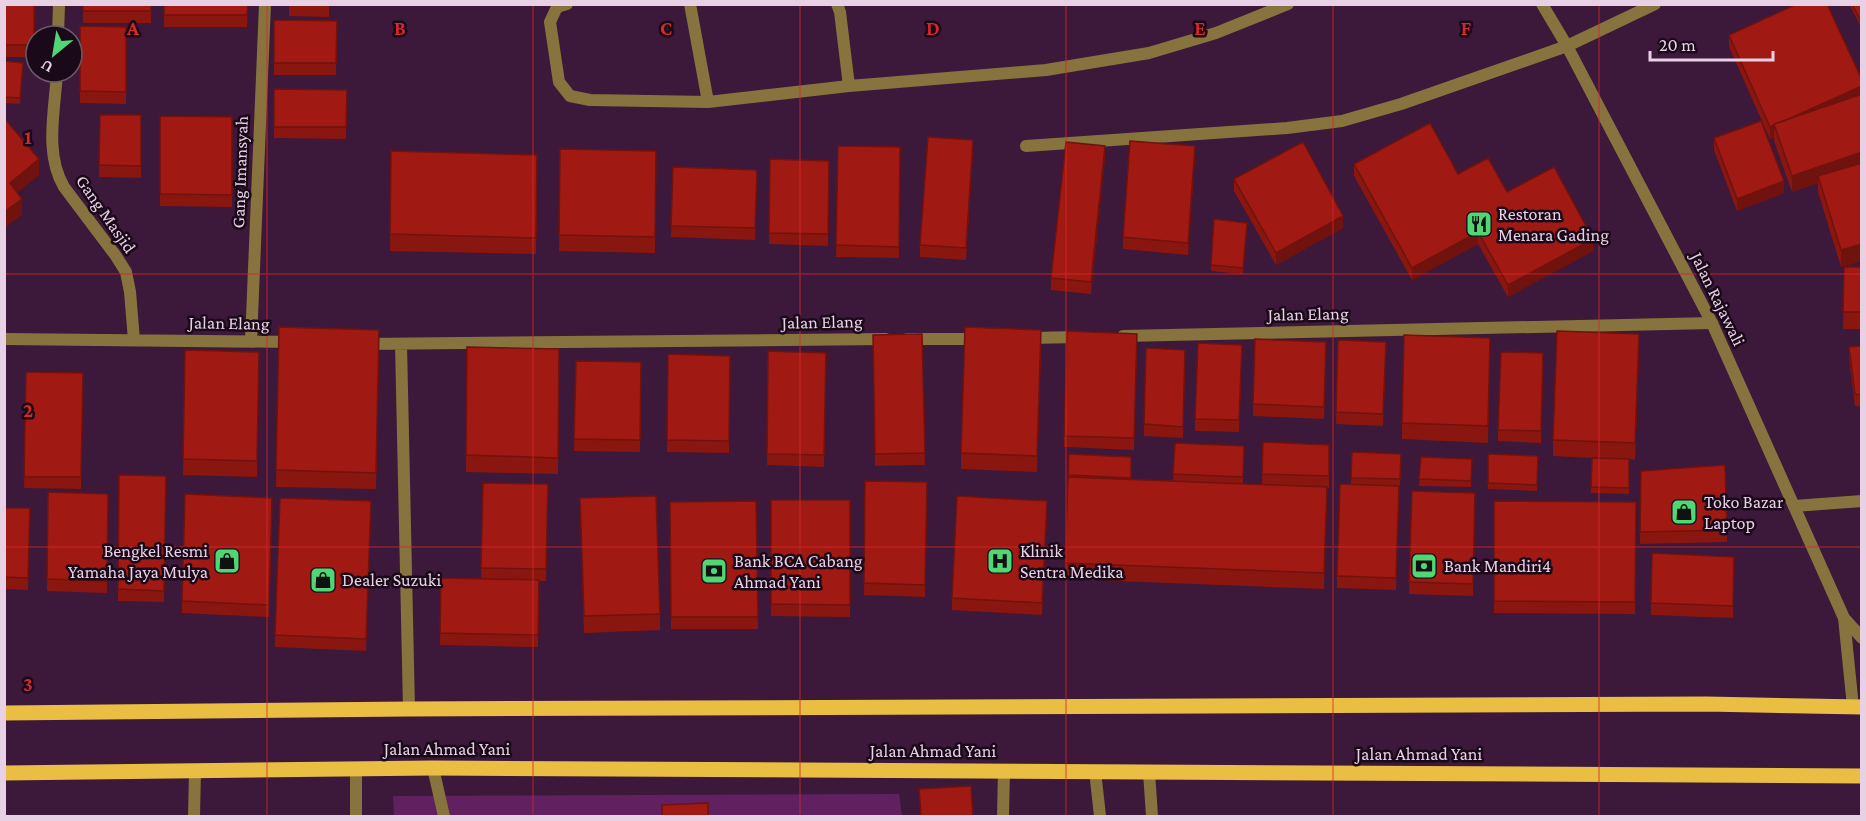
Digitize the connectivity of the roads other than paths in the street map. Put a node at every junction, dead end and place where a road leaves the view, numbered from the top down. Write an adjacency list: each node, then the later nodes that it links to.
1 (59, 4): 9 (street)
2 (265, 4): 20 (street, Gang Imansyah)
3 (567, 4): 13 (street)
4 (690, 4): 13 (street)
5 (837, 4): 12 (street)
6 (1288, 4): 12 (street)
7 (1542, 4): 10 (street, Jalan Rajawali)
8 (1655, 4): 10 (street)
9 (58, 24)
10 (1567, 46): 14 (street); 15 (street, Jalan Rajawali)
11 (56, 84): 19 (street, Gang Masjid)
12 (849, 86): 13 (street)
13 (708, 102)
14 (1026, 146)
15 (1712, 323): 16 (street, Jalan Elang); 25 (street, Jalan Rajawali)
16 (1013, 338)
17 (4, 339): 19 (street, Jalan Elang)
18 (992, 339): 23 (street, Jalan Elang)
19 (134, 340): 20 (street, Jalan Elang)
20 (251, 341): 21 (street, Jalan Elang)
21 (309, 342)
22 (355, 343): 23 (street, Jalan Elang)
23 (401, 344): 29 (street)
24 (1862, 501): 25 (street)
25 (1794, 506): 26 (street, Jalan Rajawali)
26 (1844, 618): 27 (street); 28 (street)
27 (1862, 638)
28 (1857, 707): 29 (main road); 31 (main road)
29 (409, 709): 30 (main road)
30 (4, 713)
31 (1862, 722)
32 (433, 768): 33 (main road, Jalan Ahmad Yani); 35 (main road, Jalan Ahmad Yani); 42 (street)
33 (356, 769): 34 (main road, Jalan Ahmad Yani); 41 (street)
34 (195, 771): 38 (main road, Jalan Ahmad Yani); 40 (street)
35 (1004, 771): 36 (main road, Jalan Ahmad Yani); 43 (street)
36 (1095, 771): 37 (main road, Jalan Ahmad Yani); 44 (street)
37 (1149, 772): 39 (main road, Jalan Ahmad Yani); 45 (street)
38 (4, 773)
39 (1862, 776)
40 (194, 816)
41 (356, 816)
42 (444, 816)
43 (1003, 816)
44 (1100, 816)
45 (1152, 816)

